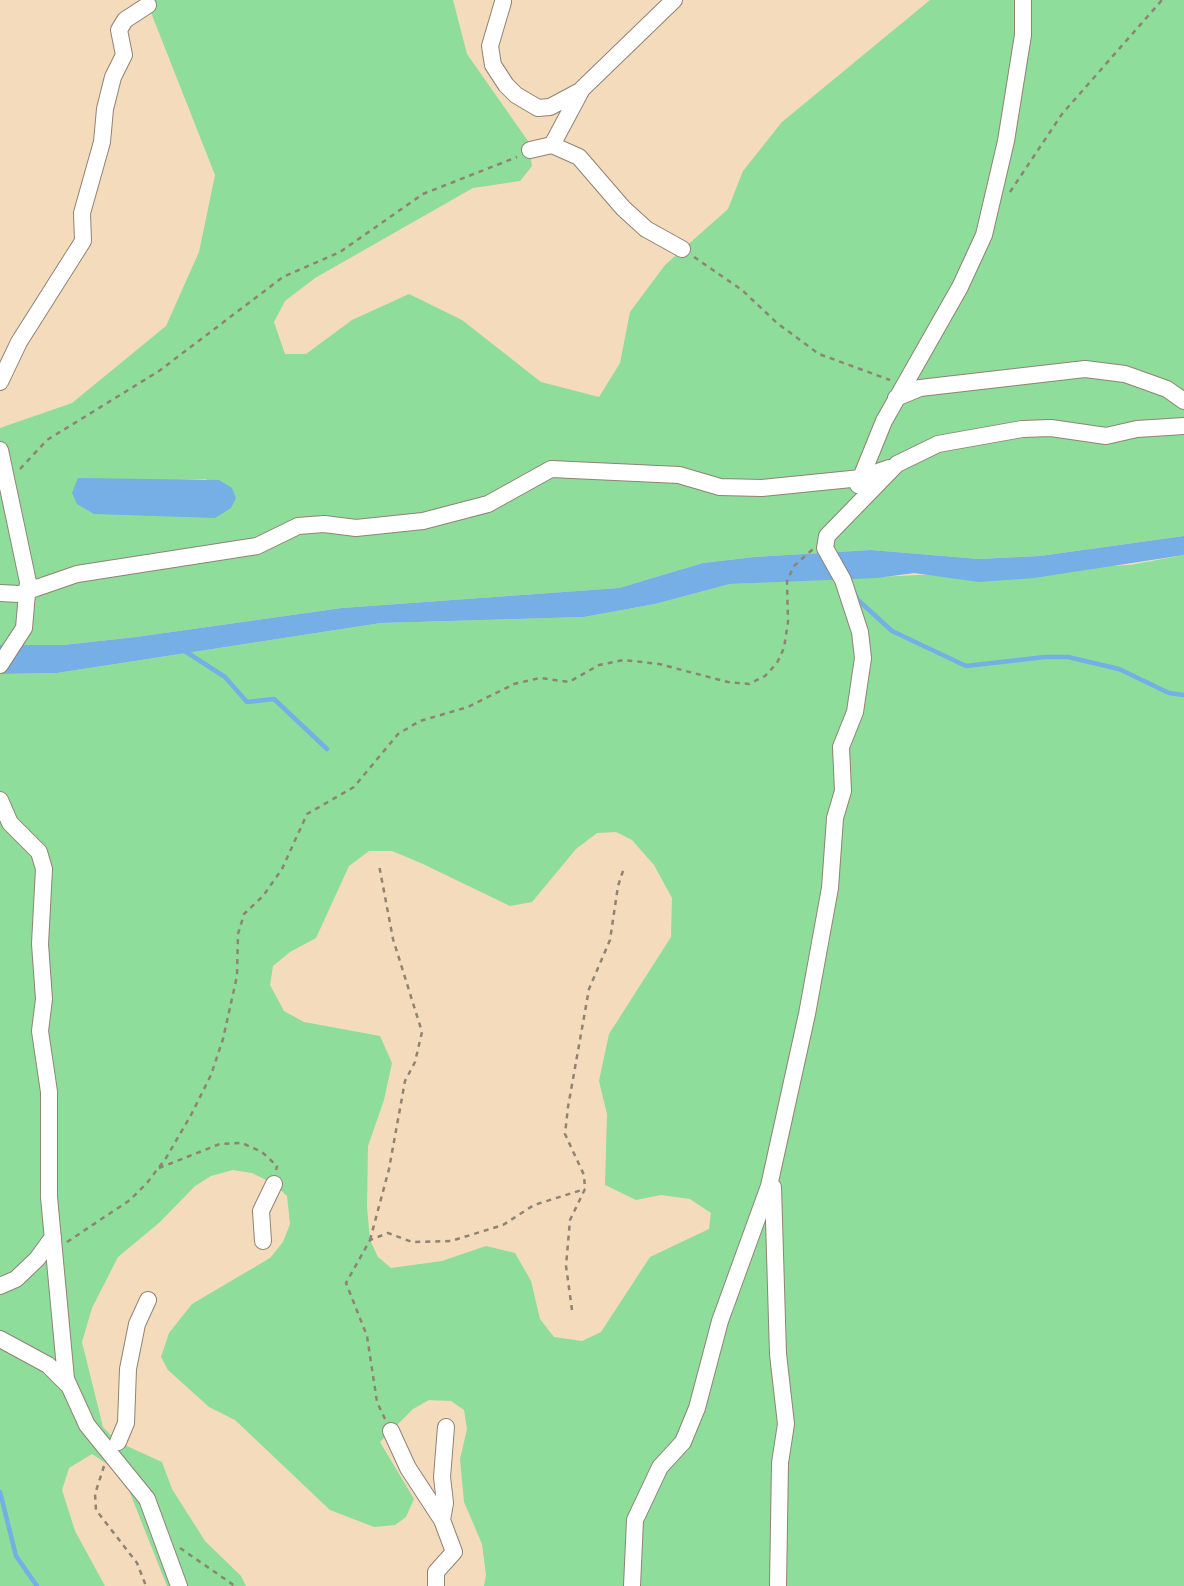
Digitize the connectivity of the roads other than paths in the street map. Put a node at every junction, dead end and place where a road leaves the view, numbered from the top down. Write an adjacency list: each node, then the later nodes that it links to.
1 (674, 0): 5 (street)
2 (1023, 0): 10 (street)
3 (503, 2): 5 (street)
4 (148, 5): 9 (street)
5 (582, 89): 6 (street)
6 (552, 145): 7 (street); 8 (street)
7 (530, 150)
8 (682, 249)
9 (0, 383)
10 (900, 391): 11 (street); 15 (street)
11 (1184, 401)
12 (1184, 426): 14 (street)
13 (0, 450): 16 (street)
14 (897, 464): 15 (street); 18 (street)
15 (861, 478): 18 (street); 19 (street)
16 (8, 488): 17 (street); 19 (street)
17 (0, 504)
18 (842, 516): 23 (street)
19 (28, 591): 20 (street); 21 (street)
20 (0, 593)
21 (0, 665)
22 (0, 800): 25 (street)
23 (774, 1170): 37 (street); 38 (street)
24 (274, 1184): 26 (street)
25 (53, 1237): 27 (street); 30 (street)
26 (263, 1241)
27 (0, 1286)
28 (148, 1300): 33 (street)
29 (0, 1339): 30 (street)
30 (68, 1385): 33 (street)
31 (446, 1427): 34 (street)
32 (391, 1431): 34 (street)
33 (114, 1448): 35 (street)
34 (442, 1520): 36 (street)
35 (179, 1586)
36 (436, 1586)
37 (632, 1586)
38 (778, 1586)

